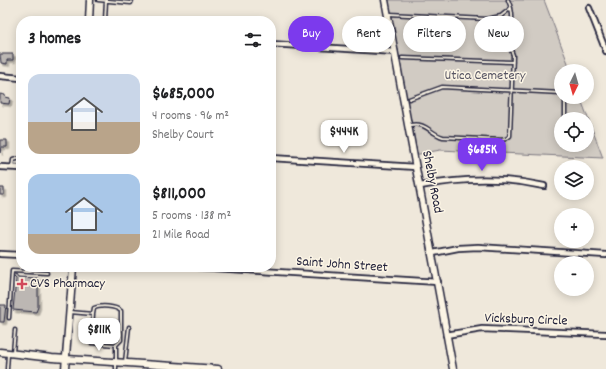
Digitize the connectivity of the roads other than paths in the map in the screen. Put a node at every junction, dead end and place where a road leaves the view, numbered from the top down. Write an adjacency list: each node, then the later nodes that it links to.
1 (90, 0): 10 (street)
2 (98, 0): 3 (lane)
3 (106, 0): 4 (lane); 11 (lane)
4 (132, 0)
5 (386, 0): 9 (street, Shelby Road)
6 (508, 0): 7 (lane)
7 (511, 8): 9 (lane); 17 (lane)
8 (589, 8): 14 (street)
9 (388, 14)
10 (89, 16)
11 (105, 16)
12 (276, 44): 13 (street)
13 (342, 49)
14 (606, 51)
15 (395, 52): 23 (street, Shelby Road)
16 (402, 58): 17 (lane)
17 (513, 62): 20 (lane)
18 (0, 76): 19 (street)
19 (16, 78)
20 (512, 90): 21 (lane); 22 (lane); 23 (lane)
21 (554, 93)
22 (409, 99)
23 (408, 125): 27 (street, Shelby Road)
24 (276, 158): 27 (street)
25 (16, 159): 28 (lane)
26 (0, 167): 28 (street)
27 (416, 167): 30 (street, Shelby Road)
28 (12, 168): 29 (street)
29 (16, 168)
30 (420, 186): 31 (street); 32 (street, Shelby Road)
31 (544, 186)
32 (433, 253): 35 (street); 41 (street, Shelby Road)
33 (0, 254): 34 (street)
34 (16, 255)
35 (606, 255)
36 (16, 271): 44 (lane)
37 (25, 272): 40 (lane)
38 (73, 272): 42 (street)
39 (276, 272): 41 (street, Saint John Street)
40 (47, 273)
41 (438, 282): 48 (street, Shelby Road)
42 (70, 312): 43 (lane); 52 (street)
43 (92, 314): 49 (lane); 49 (lane)
44 (9, 318)
45 (129, 327): 53 (lane)
46 (15, 330): 51 (lane)
47 (606, 334): 48 (street, Vicksburg Circle)
48 (446, 335): 58 (street, Shelby Road)
49 (116, 345): 54 (lane)
50 (0, 352): 51 (street)
51 (11, 353): 52 (street); 55 (lane)
52 (66, 359): 54 (street); 56 (street)
53 (125, 363): 54 (street); 57 (street)
54 (116, 366)
55 (7, 369)
56 (66, 369)
57 (218, 369)
58 (453, 369)

